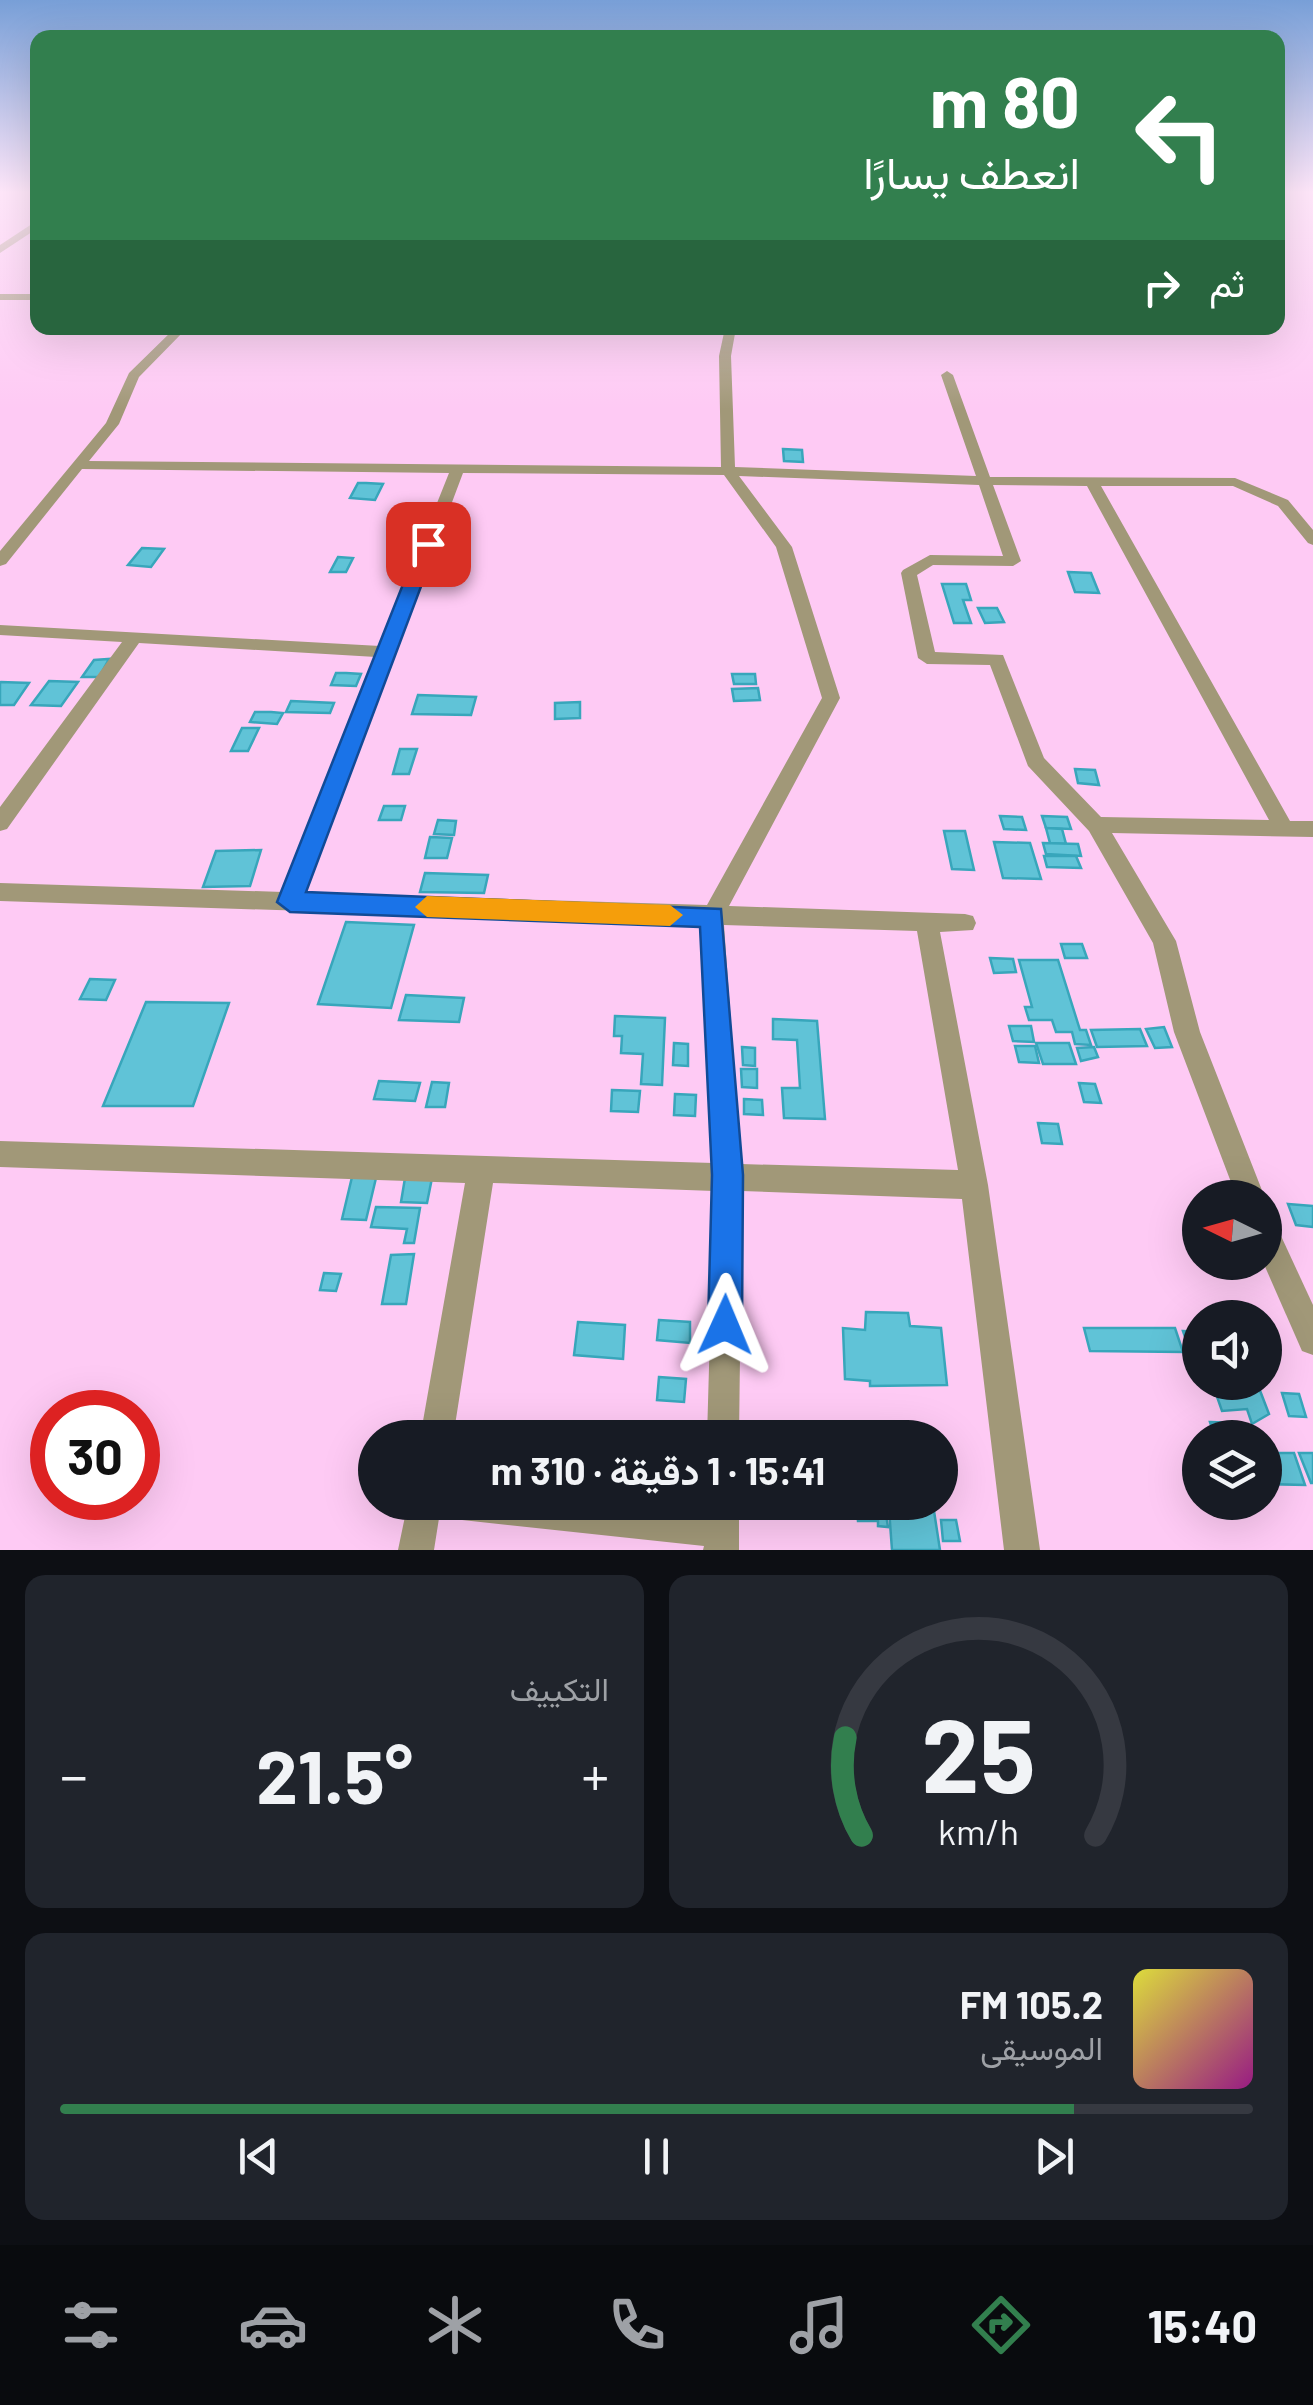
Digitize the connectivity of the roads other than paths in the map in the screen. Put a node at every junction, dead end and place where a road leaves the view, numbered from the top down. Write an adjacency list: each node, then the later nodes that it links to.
1 (30, 296): 2 (street)
2 (0, 297)
3 (173, 335): 6 (street)
4 (730, 335): 7 (street)
5 (947, 375): 9 (street)
6 (78, 465): 8 (street); 12 (street)
7 (728, 471): 8 (street); 9 (street); 22 (street)
8 (456, 472): 15 (street)
9 (984, 481): 10 (street); 17 (street)
10 (1092, 482): 11 (street); 18 (street)
11 (1312, 534)
12 (0, 560)
13 (0, 630): 14 (street)
14 (135, 636): 15 (street); 16 (street)
15 (386, 652): 21 (street)
16 (0, 823)
17 (1096, 825): 18 (street); 28 (street)
18 (1284, 829): 19 (street)
19 (1313, 829)
20 (0, 892): 21 (street)
21 (290, 902): 22 (street)
22 (712, 916): 23 (street); 27 (street)
23 (927, 923): 24 (street); 29 (street)
24 (965, 923)
25 (0, 1154): 26 (street)
26 (482, 1167): 27 (street); 32 (street)
27 (728, 1175): 29 (street); 33 (street)
28 (1244, 1180)
29 (974, 1185): 38 (street)
30 (1282, 1271): 31 (street)
31 (1313, 1340)
32 (439, 1420)
33 (723, 1420)
34 (421, 1520): 37 (street)
35 (639, 1520): 36 (street)
36 (721, 1528)
37 (416, 1550)
38 (1022, 1550)

